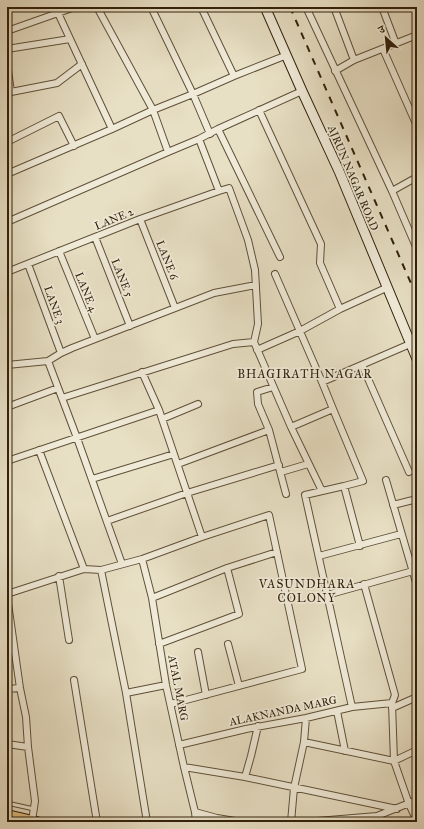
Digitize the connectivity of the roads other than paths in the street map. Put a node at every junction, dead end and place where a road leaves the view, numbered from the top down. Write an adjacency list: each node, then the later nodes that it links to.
1 (75, 7): 9 (street)
2 (97, 7): 24 (street)
3 (151, 7): 23 (street)
4 (201, 7): 21 (street)
5 (265, 7): 16 (street, AJRUN NAGAR ROAD)
6 (306, 7): 20 (street)
7 (334, 7): 17 (street)
8 (382, 7): 13 (street)
9 (58, 13): 10 (street); 12 (street)
10 (7, 31)
11 (417, 35): 13 (street)
12 (70, 40): 14 (street); 19 (street)
13 (396, 44): 15 (street)
14 (7, 49)
15 (383, 49): 17 (street); 26 (street)
16 (287, 55): 21 (street); 22 (street, AJRUN NAGAR ROAD)
17 (354, 60): 20 (street)
18 (7, 64): 19 (street)
19 (82, 64): 27 (street)
20 (335, 71): 37 (street)
21 (234, 76): 23 (street)
22 (302, 91): 25 (street); 49 (street, AJRUN NAGAR ROAD)
23 (193, 94): 24 (street); 29 (street)
24 (153, 110): 27 (street); 33 (street)
25 (259, 110): 28 (street); 51 (street)
26 (417, 126)
27 (112, 129): 32 (street)
28 (218, 129): 29 (street); 44 (street)
29 (210, 134): 30 (street)
30 (199, 139): 33 (street); 36 (street)
31 (7, 142): 32 (street)
32 (74, 146): 34 (street)
33 (168, 152): 39 (street)
34 (8, 172)
35 (417, 177): 37 (street)
36 (219, 191): 38 (street, LANE 2); 48 (street, LANE 2)
37 (392, 191): 40 (street)
38 (140, 219): 41 (street, LANE 2); 50 (street, LANE 6)
39 (7, 222)
40 (414, 235): 42 (street)
41 (95, 237): 43 (street, LANE 2); 52 (street, LANE 5)
42 (417, 249)
43 (59, 252): 45 (street, LANE 2); 54 (street, LANE 4)
44 (280, 257)
45 (28, 264): 46 (street, LANE 2); 58 (street, LANE 3)
46 (7, 272)
47 (275, 274): 53 (street)
48 (256, 285): 50 (street); 55 (street)
49 (386, 288): 51 (street); 56 (street, AJRUN NAGAR ROAD)
50 (175, 308): 52 (street)
51 (340, 309): 53 (street)
52 (130, 326): 54 (street)
53 (300, 331): 57 (street); 64 (street)
54 (95, 339): 58 (street)
55 (254, 342): 57 (street); 63 (street)
56 (410, 344): 59 (street, AJRUN NAGAR ROAD); 62 (street)
57 (257, 350): 65 (street)
58 (61, 353): 60 (street)
59 (417, 359)
60 (48, 361): 61 (street); 66 (street)
61 (7, 365)
62 (362, 365): 64 (street); 83 (street)
63 (142, 372): 67 (street); 71 (street)
64 (322, 382): 70 (street)
65 (273, 387): 73 (street); 74 (street)
66 (58, 388): 67 (street); 69 (street)
67 (62, 398): 75 (street)
68 (198, 404): 72 (street)
69 (7, 407)
70 (333, 409): 73 (street); 86 (street)
71 (160, 410): 72 (street); 75 (street)
72 (162, 419): 77 (street)
73 (291, 427): 80 (street)
74 (269, 430): 79 (street); 81 (street)
75 (77, 438): 76 (street); 84 (street)
76 (39, 450): 78 (street); 101 (street)
77 (174, 454): 79 (street); 84 (street)
78 (7, 461)
79 (178, 464): 88 (street)
80 (308, 464): 82 (street); 87 (street)
81 (279, 465): 82 (street); 88 (street)
82 (281, 472): 89 (street)
83 (408, 472)
84 (92, 479): 92 (street)
85 (386, 480): 91 (street)
86 (344, 486): 87 (street); 95 (street)
87 (322, 491): 97 (street)
88 (187, 493): 92 (street); 94 (street)
89 (286, 494)
90 (417, 499): 91 (street)
91 (393, 505): 93 (street)
92 (107, 521): 99 (street)
93 (401, 534): 95 (street); 103 (street)
94 (202, 537): 96 (street); 98 (street)
95 (360, 546): 97 (street)
96 (277, 552): 100 (street); 117 (street)
97 (319, 556): 107 (street)
98 (142, 558): 99 (street); 109 (street, ATAL MARG)
99 (122, 564): 102 (street)
100 (227, 568): 109 (street); 112 (street)
101 (84, 569): 102 (street); 104 (street)
102 (101, 570): 120 (street)
103 (413, 571): 105 (street); 106 (street)
104 (59, 576): 108 (street); 110 (street)
105 (364, 584): 107 (street); 124 (street)
106 (417, 586)
107 (328, 594): 125 (street)
108 (7, 595): 111 (street)
109 (152, 598): 112 (street, ATAL MARG)
110 (69, 640)
111 (10, 642): 118 (street)
112 (160, 644): 116 (street, ATAL MARG)
113 (228, 644): 117 (street)
114 (198, 652): 121 (street)
115 (74, 680): 148 (street)
116 (166, 685): 120 (street); 123 (street, ATAL MARG)
117 (239, 686): 121 (street)
118 (20, 688): 119 (street); 132 (street)
119 (7, 689)
120 (126, 693): 149 (street)
121 (206, 694): 123 (street)
122 (417, 697): 124 (street, ALAKNANDA MARG)
123 (171, 704): 131 (street, ATAL MARG)
124 (392, 705): 125 (street, ALAKNANDA MARG); 135 (street)
125 (352, 707): 126 (street, ALAKNANDA MARG)
126 (337, 711): 127 (street, ALAKNANDA MARG); 134 (street)
127 (306, 718): 128 (street, ALAKNANDA MARG); 129 (street)
128 (258, 726): 131 (street, ALAKNANDA MARG); 137 (street)
129 (304, 742): 134 (street); 138 (street)
130 (7, 744): 132 (street)
131 (179, 744): 136 (street, ATAL MARG)
132 (28, 747): 142 (street)
133 (417, 750): 135 (street)
134 (345, 751): 135 (street)
135 (394, 761): 141 (street)
136 (184, 767): 137 (street); 144 (street, ATAL MARG)
137 (245, 777): 138 (street)
138 (294, 788): 143 (street); 152 (street)
139 (417, 800): 141 (street)
140 (7, 803): 142 (lane)
141 (409, 804): 143 (street); 147 (street)
142 (34, 809): 146 (street)
143 (397, 809): 153 (street)
144 (195, 812): 150 (street, ATAL MARG); 151 (street)
145 (7, 815): 146 (main road)
146 (35, 821)
147 (417, 821)
148 (97, 822)
149 (147, 822)
150 (196, 822)
151 (241, 822)
152 (291, 822)
153 (305, 822)

